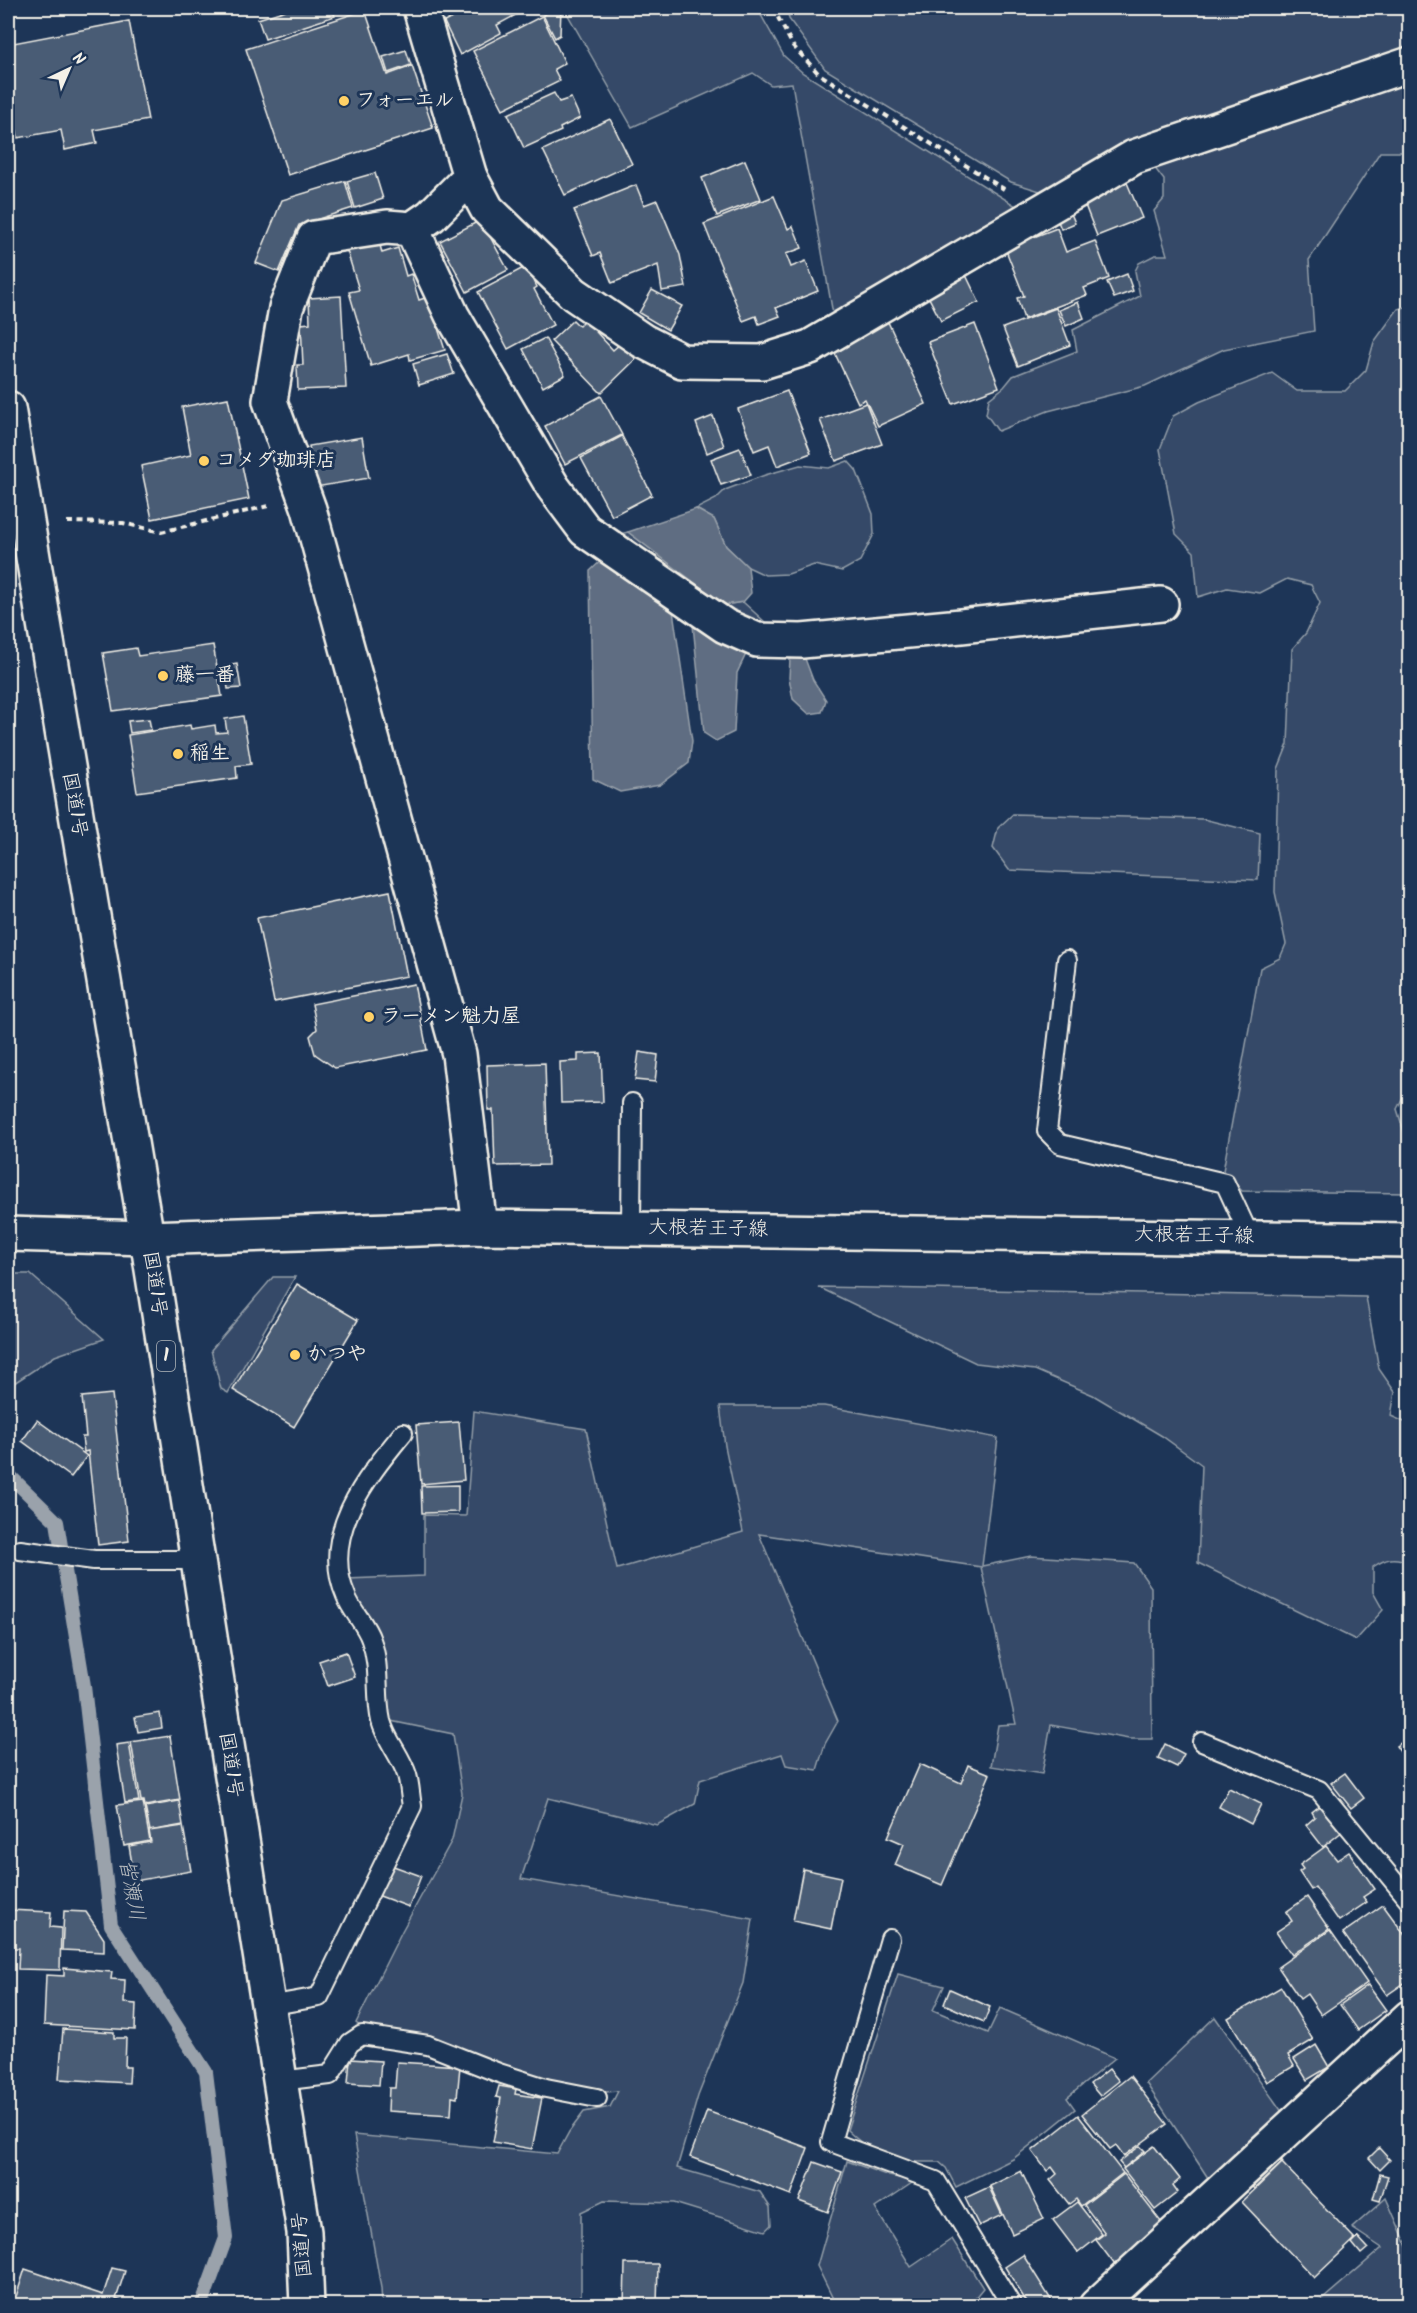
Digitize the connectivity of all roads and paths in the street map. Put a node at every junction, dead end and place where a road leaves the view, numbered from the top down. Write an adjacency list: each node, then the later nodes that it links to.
1 (420, 8): 4 (main road)
2 (773, 8): 5 (path)
3 (1410, 64): 5 (main road)
4 (470, 177): 5 (main road); 6 (main road)
5 (1041, 211)
6 (412, 229): 8 (main road); 10 (main road)
7 (8, 408): 17 (main road, 国道1号 / 1)
8 (303, 493): 9 (path); 13 (main road)
9 (63, 522)
10 (1161, 604)
11 (1067, 960): 16 (lane)
12 (632, 1103): 14 (lane)
13 (480, 1227): 14 (main road, 大根若王子線); 17 (main road, 大根若王子線)
14 (631, 1228): 16 (main road, 大根若王子線)
15 (8, 1233): 17 (main road, 大根若王子線)
16 (1250, 1237): 18 (main road, 大根若王子線)
17 (147, 1238): 21 (main road, 国道1号 / 1)
18 (1410, 1240)
19 (403, 1433): 25 (lane)
20 (20, 1550): 21 (lane)
21 (198, 1560): 25 (main road, 国道1号 / 1)
22 (1202, 1742): 23 (lane)
23 (1410, 1900)
24 (890, 1939): 30 (lane)
25 (268, 2006): 27 (main road, 国道1号 / 1)
26 (1410, 2017): 31 (main road)
27 (280, 2081): 28 (lane); 29 (main road, 国道1号 / 1)
28 (597, 2098)
29 (307, 2306)
30 (1012, 2306)
31 (1096, 2306)

